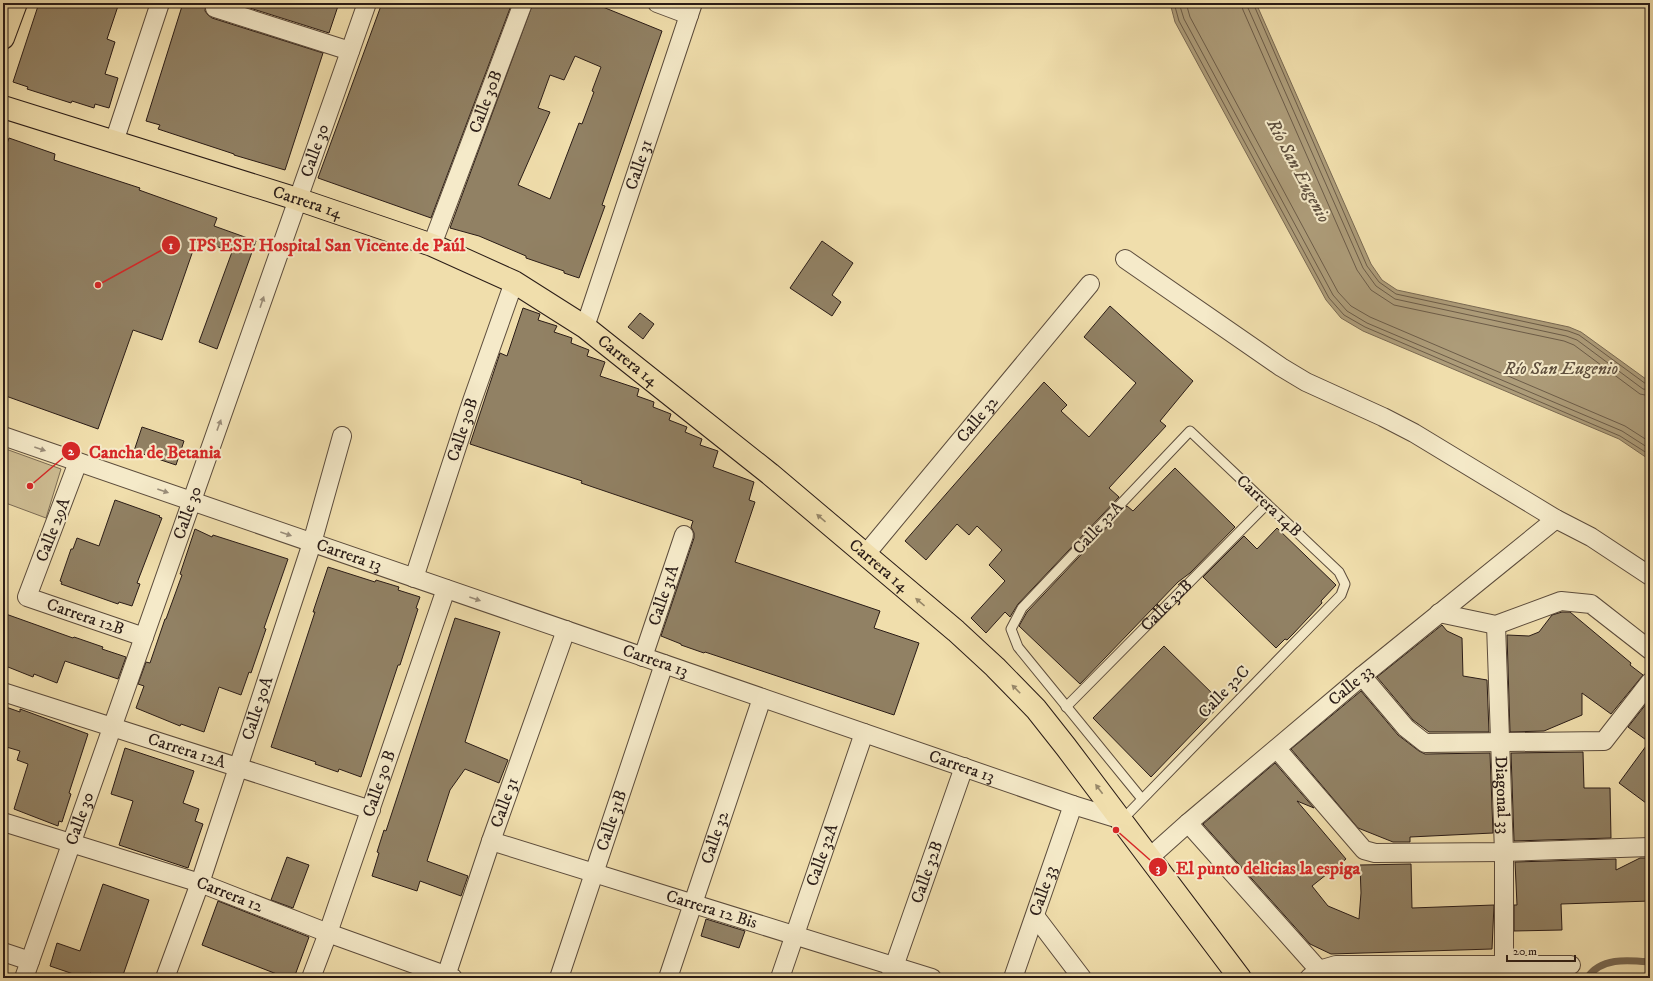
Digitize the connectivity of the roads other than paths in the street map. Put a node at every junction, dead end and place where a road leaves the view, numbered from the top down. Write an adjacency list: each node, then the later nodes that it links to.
1 (16, 3): 8 (main road)
2 (160, 3): 11 (street)
3 (366, 3): 9 (street, Calle 30)
4 (523, 3): 13 (street, Calle 30B)
5 (658, 3): 7 (street)
6 (216, 8): 9 (street)
7 (691, 9): 17 (street, Calle 31)
8 (3, 38)
9 (350, 51): 12 (street, Calle 30)
10 (3, 107): 11 (main road, Carrera 14)
11 (114, 142): 12 (main road, Carrera 14)
12 (297, 199): 13 (main road, Carrera 14); 22 (street, Calle 30, one-way to 12)
13 (432, 245): 15 (main road, Carrera 14)
14 (1125, 259): 24 (street)
15 (514, 282): 17 (main road, Carrera 14); 29 (street, Calle 30B)
16 (1090, 284): 27 (street, Calle 32)
17 (585, 327): 27 (main road, Carrera 14, one-way to 17)
18 (1190, 431): 23 (lane, Carrera 14B); 44 (lane, Calle 32A)
19 (3, 436): 21 (street, Carrera 13, one-way to 21)
20 (342, 436): 26 (street, Calle 30A)
21 (78, 462): 22 (street, Carrera 13, one-way to 22); 32 (street, Calle 29A)
22 (192, 501): 26 (street, Carrera 13, one-way to 26); 36 (street, Calle 30)
23 (1267, 504): 30 (lane, Carrera 14B); 44 (lane, Calle 32B)
24 (1556, 519): 28 (street); 33 (street, Calle 33)
25 (684, 535): 38 (street, Calle 31A)
26 (312, 543): 29 (street, Carrera 13); 50 (street, Calle 30A)
27 (865, 555): 54 (main road, Carrera 14, one-way to 27)
28 (1650, 576)
29 (414, 578): 31 (street, Carrera 13)
30 (1345, 584): 51 (lane, Calle 32C)
31 (446, 589): 35 (street, Carrera 13, one-way to 35); 53 (street, Calle 30 B)
32 (27, 597): 36 (street, Carrera 12B)
33 (1439, 613): 34 (street); 40 (street, Calle 33)
34 (1496, 625): 37 (street); 47 (street, Diagonal 33)
35 (566, 630): 38 (street, Carrera 13); 57 (street, Calle 31)
36 (144, 637): 45 (street, Calle 30)
37 (1650, 650)
38 (643, 657): 39 (street, Carrera 13)
39 (664, 664): 43 (street, Carrera 13); 62 (street, Calle 31B)
40 (1362, 676): 47 (street); 48 (street, Calle 33)
41 (1650, 682): 47 (street)
42 (3, 692): 45 (street, Carrera 12A)
43 (762, 698): 46 (street, Carrera 13); 64 (street, Calle 32)
44 (1066, 707): 51 (lane)
45 (112, 727): 50 (street, Carrera 12A); 58 (street, Calle 30)
46 (864, 733): 49 (street, Carrera 13); 67 (street, Calle 32A)
47 (1500, 743): 60 (street, Diagonal 33)
48 (1277, 749): 56 (street, Calle 33); 60 (street)
49 (964, 767): 52 (street, Carrera 13); 72 (street, Calle 32B)
50 (238, 768): 53 (street, Carrera 12A); 63 (street, Calle 30A)
51 (1142, 799): 54 (lane, Calle 32C)
52 (1073, 805): 54 (street, Carrera 13); 65 (street, Calle 33)
53 (371, 810): 66 (street, Calle 30 B)
54 (1122, 820): 61 (main road)
55 (3, 822): 58 (street, Carrera 12)
56 (1188, 823): 61 (street, Calle 33); 73 (street)
57 (491, 841): 62 (street, Carrera 12 Bis); 74 (street, Calle 31)
58 (73, 843): 63 (street, Carrera 12); 69 (street, Calle 30)
59 (1650, 847): 60 (street)
60 (1504, 852): 70 (street, Diagonal 33)
61 (1150, 857): 84 (main road)
62 (594, 873): 64 (street, Carrera 12 Bis); 78 (street, Calle 31B)
63 (200, 883): 66 (street, Carrera 12); 76 (street, Calle 30A)
64 (693, 904): 67 (street, Carrera 12 Bis); 79 (street, Calle 32)
65 (1035, 916): 82 (street, Calle 33); 83 (street)
66 (328, 933): 74 (street, Carrera 12); 77 (street, Calle 30 B)
67 (795, 935): 72 (street, Carrera 12 Bis); 80 (street, Calle 32A)
68 (3, 952): 69 (street)
69 (30, 961): 75 (street, Calle 30)
70 (1504, 965): 71 (street); 73 (street)
71 (1571, 965)
72 (892, 972): 81 (street, Carrera 12 Bis)
73 (1314, 974)
74 (449, 977)
75 (24, 978)
76 (165, 978)
77 (311, 978)
78 (559, 978)
79 (668, 978)
80 (780, 978)
81 (932, 978)
82 (1013, 978)
83 (1082, 978)
84 (1240, 978)

